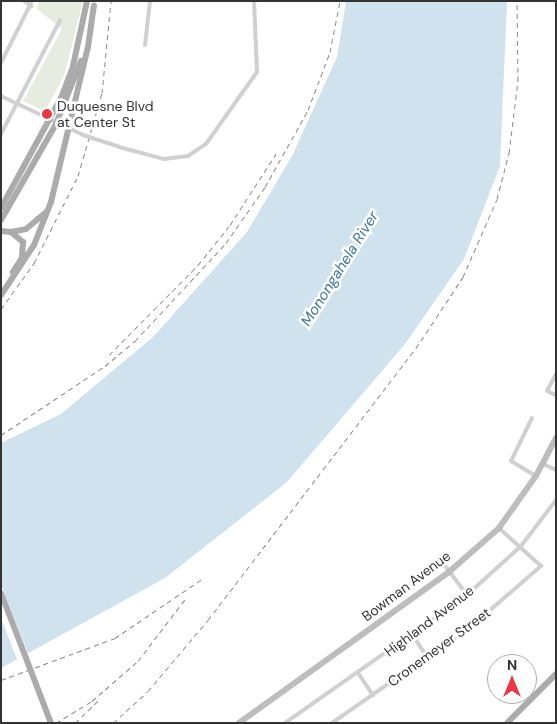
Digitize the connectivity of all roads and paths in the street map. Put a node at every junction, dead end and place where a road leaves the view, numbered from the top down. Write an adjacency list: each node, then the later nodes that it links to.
1 (24, 1): 5 (street)
2 (87, 1): 12 (main road)
3 (150, 1): 8 (street)
4 (254, 1): 13 (street, bridge)
5 (32, 3): 9 (street)
6 (94, 3): 12 (main road); 13 (main road)
7 (60, 20): 11 (street)
8 (145, 46)
9 (1, 63)
10 (1, 96): 11 (street)
11 (16, 104): 12 (street); 14 (street)
12 (53, 122): 13 (street); 16 (main road); 17 (main road)
13 (68, 129): 15 (main road)
14 (1, 134)
15 (51, 202): 19 (main road); 21 (main road)
16 (1, 208)
17 (1, 220)
18 (1, 231): 19 (main road)
19 (11, 232): 20 (main road)
20 (1, 288)
21 (1, 295)
22 (556, 374): 23 (street)
23 (556, 395)
24 (532, 418): 28 (street)
25 (556, 438): 26 (main road, Bowman Avenue)
26 (543, 464): 27 (street); 28 (main road, Bowman Avenue)
27 (556, 470)
28 (536, 476): 30 (main road, Bowman Avenue)
29 (556, 500): 31 (street, Highland Avenue)
30 (499, 528): 31 (street); 33 (main road, Bowman Avenue)
31 (521, 546): 35 (street, Highland Avenue); 38 (street, Cronemeyer Street)
32 (440, 559): 33 (street)
33 (449, 572): 35 (street); 44 (main road, Bowman Avenue)
34 (1, 592): 43 (main road, bridge)
35 (466, 595): 37 (street, Highland Avenue)
36 (1, 603): 42 (main road, bridge)
37 (412, 634): 38 (street); 39 (street, Highland Avenue)
38 (427, 657): 41 (street, Cronemeyer Street)
39 (358, 673): 41 (street); 45 (street, Highland Avenue)
40 (556, 674): 47 (main road)
41 (373, 695): 46 (street, Cronemeyer Street)
42 (47, 723)
43 (51, 723)
44 (239, 723)
45 (285, 723)
46 (332, 723)
47 (507, 723)

